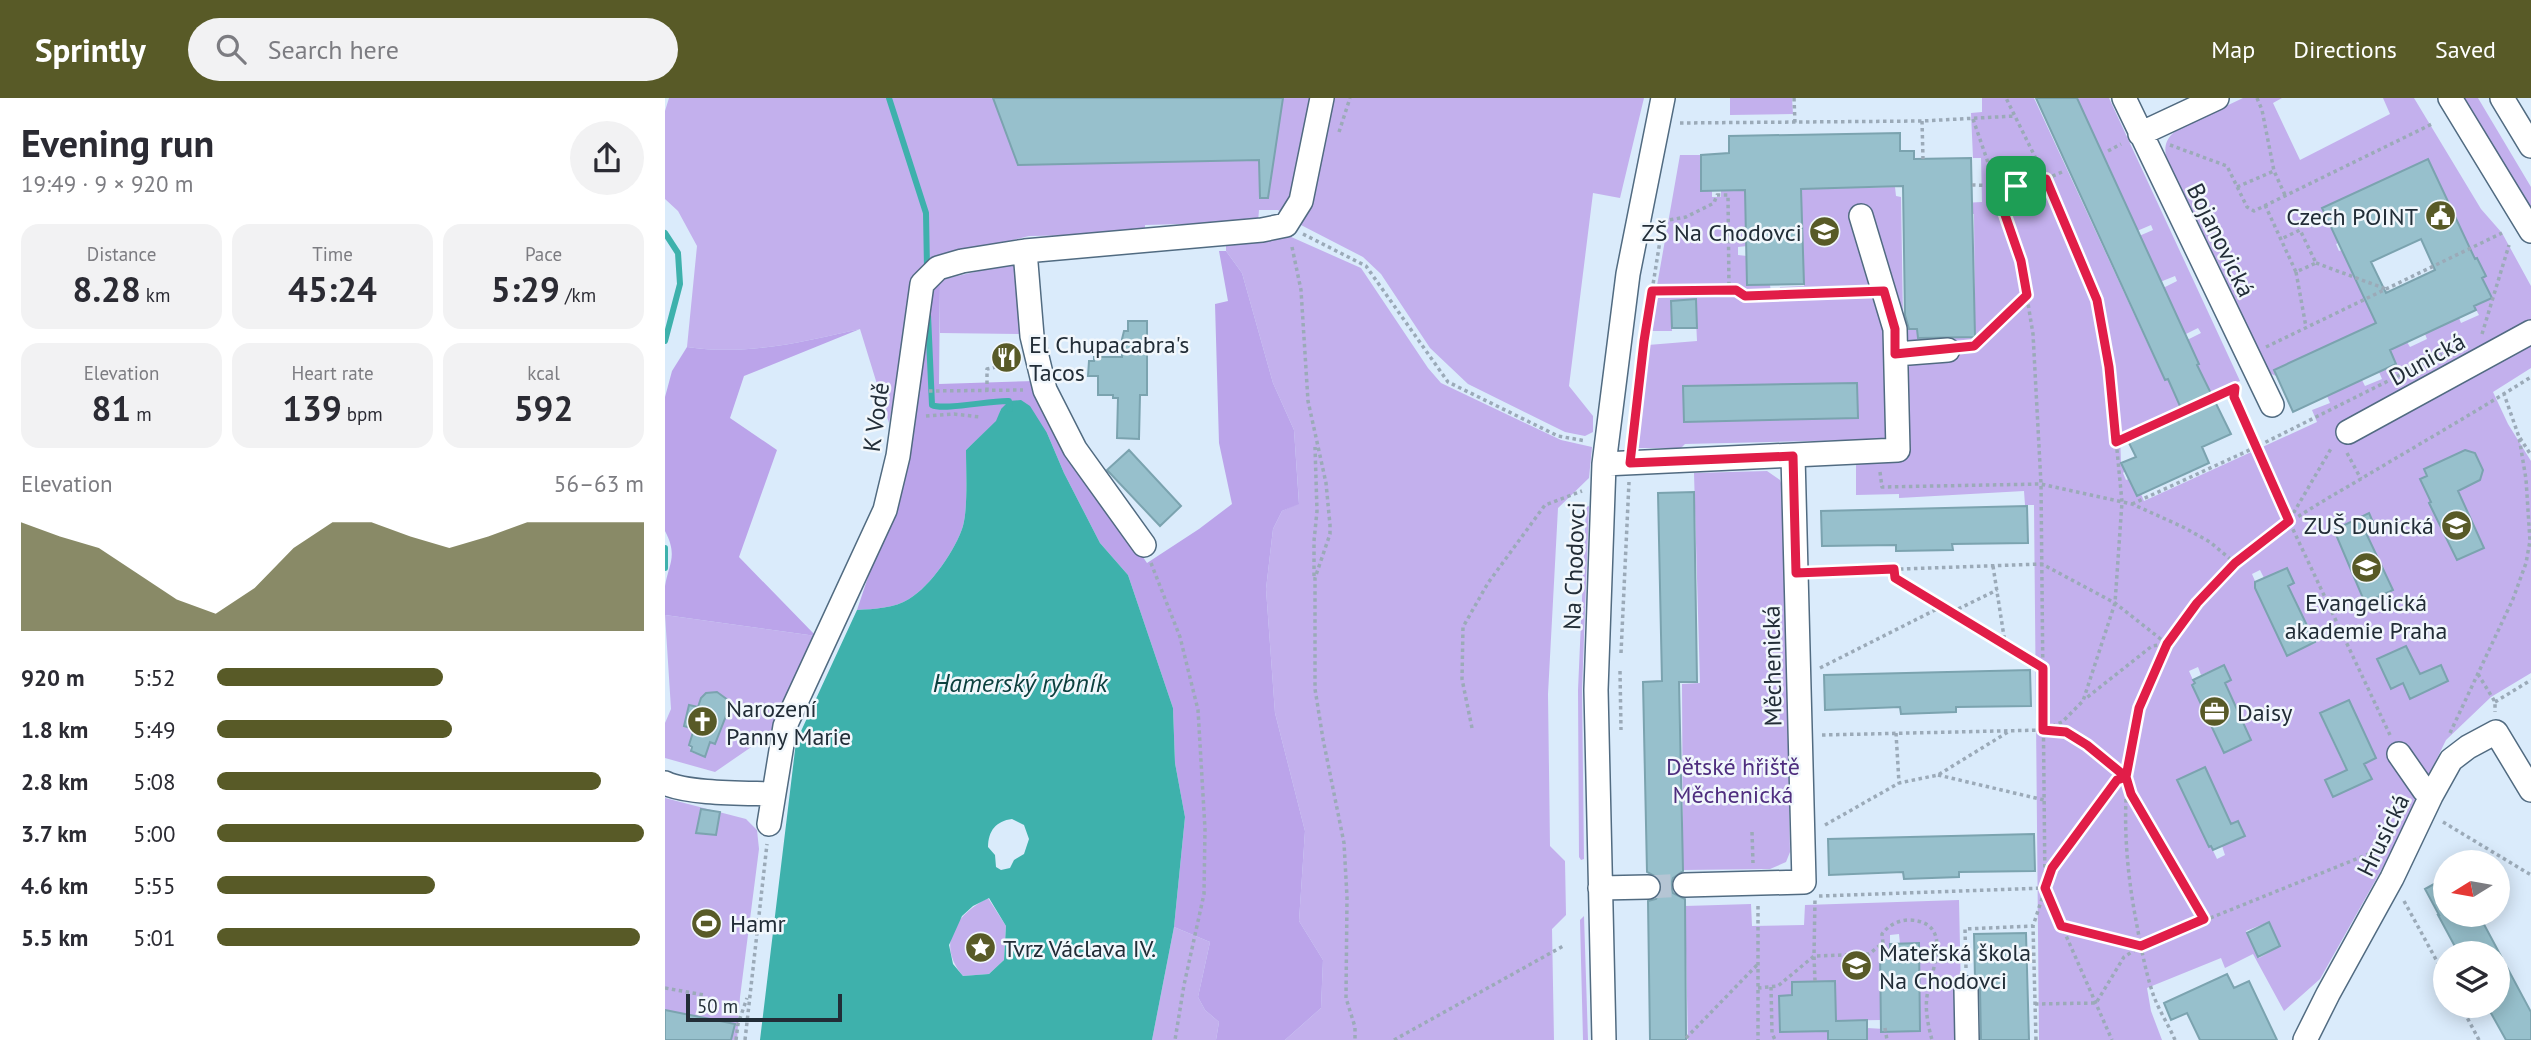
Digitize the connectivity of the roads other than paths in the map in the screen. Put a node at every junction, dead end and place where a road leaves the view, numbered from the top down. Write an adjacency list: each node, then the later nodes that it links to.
1 (1322, 98): 11 (street, K Vodě)
2 (1663, 98): 17 (street, Na Chodovci)
3 (2124, 98): 7 (street, Bojanovická)
4 (2217, 98): 7 (street)
5 (2450, 98): 10 (street)
6 (2502, 98): 8 (street)
7 (2140, 134): 15 (street, Bojanovická)
8 (2531, 146)
9 (1861, 216): 14 (street)
10 (2531, 231)
11 (1025, 251): 19 (street); 23 (street, K Vodě)
12 (2531, 332): 16 (street, Dunická)
13 (1948, 350): 14 (street)
14 (1895, 354): 18 (street)
15 (2272, 405)
16 (2347, 432)
17 (1605, 454): 18 (street); 28 (street, Na Chodovci)
18 (1793, 456): 26 (street, Měchenická)
19 (1144, 545)
20 (2399, 754): 24 (street)
21 (665, 783): 23 (street)
22 (2531, 790): 24 (street, Hrusická)
23 (773, 794): 25 (street, K Vodě)
24 (2427, 803): 32 (street, Hrusická)
25 (769, 824)
26 (1685, 885)
27 (1648, 887): 28 (street)
28 (1600, 888): 30 (street, Na Chodovci)
29 (1966, 978): 31 (street)
30 (1604, 1040)
31 (1967, 1040)
32 (2305, 1040)

